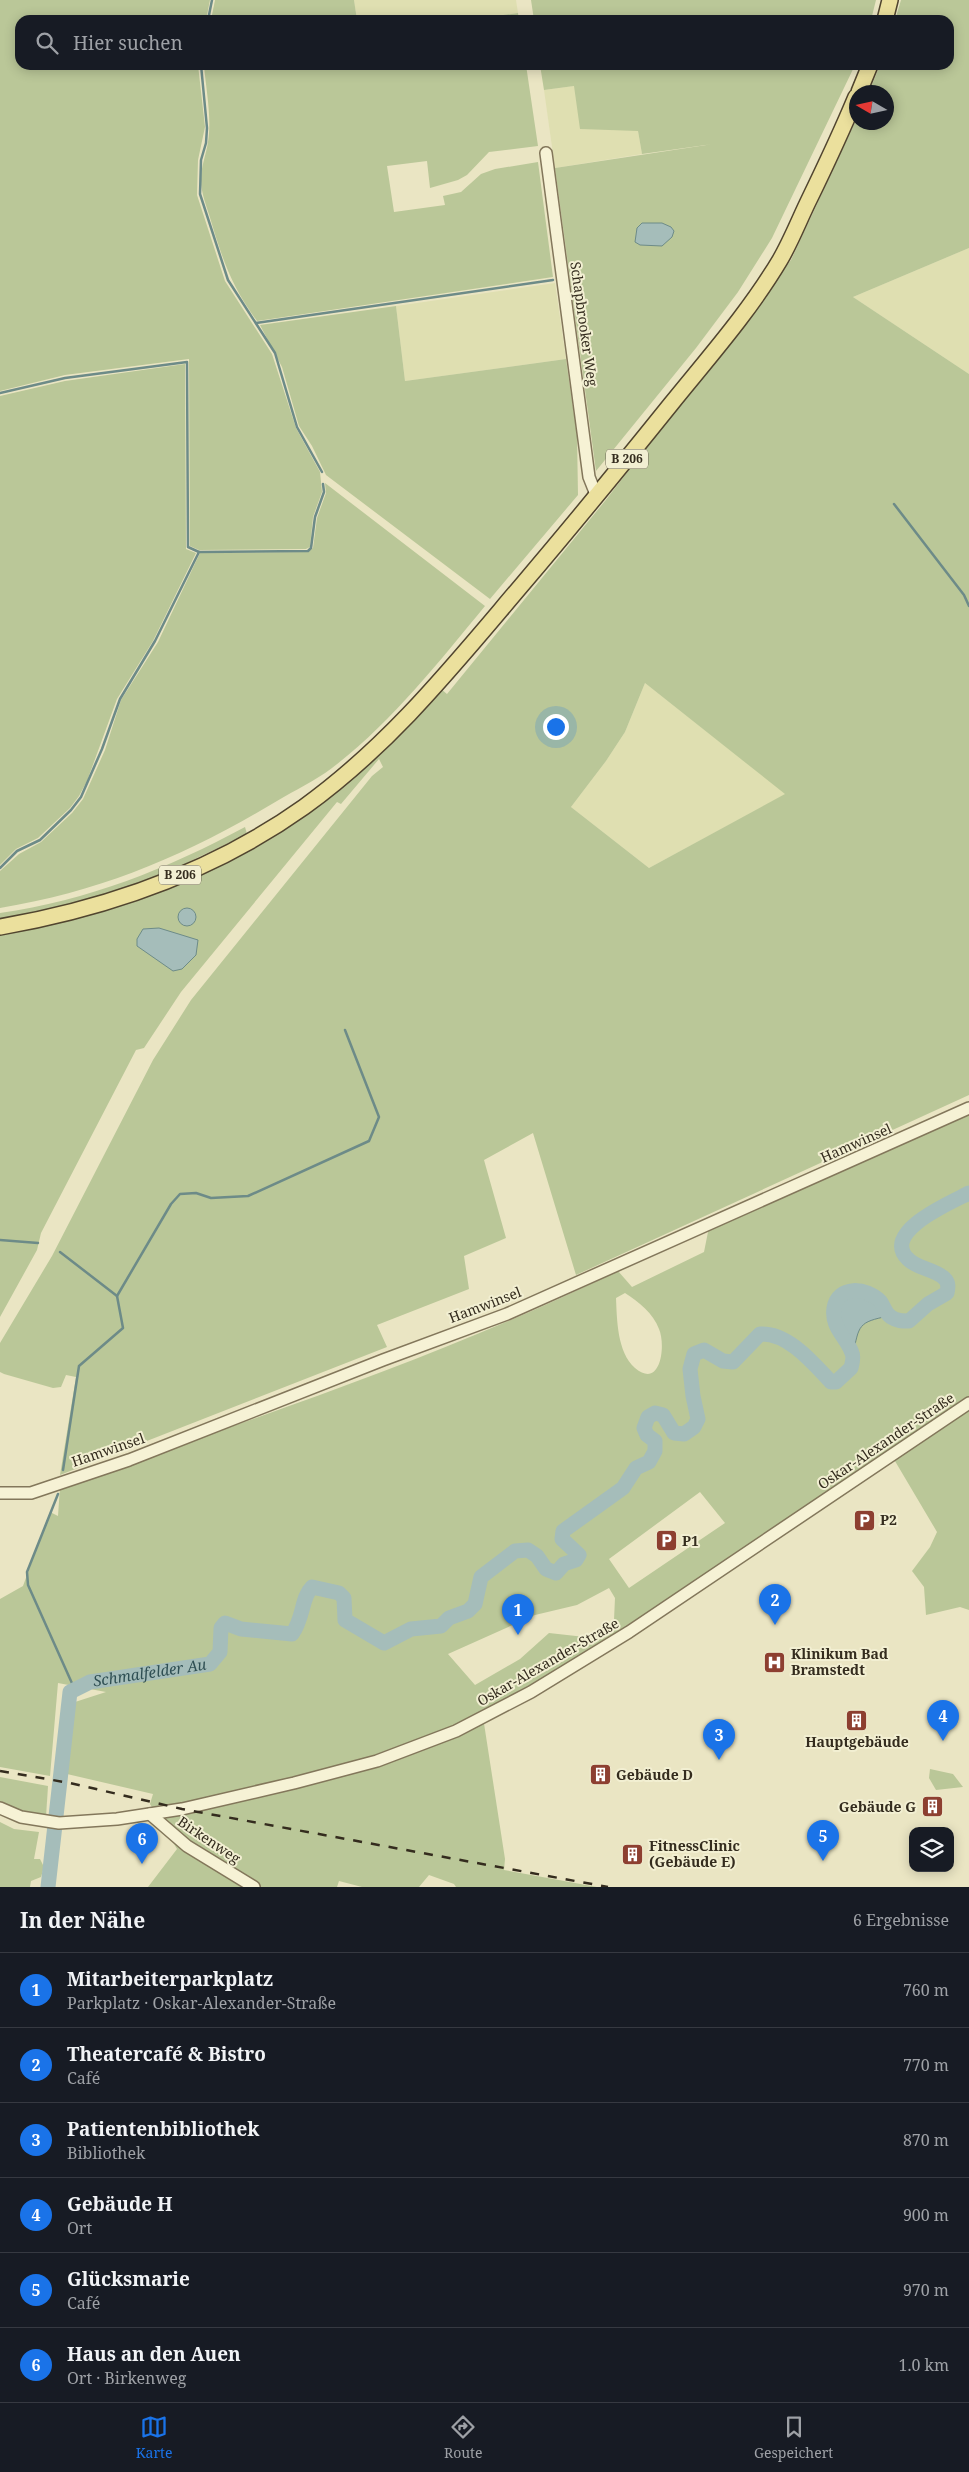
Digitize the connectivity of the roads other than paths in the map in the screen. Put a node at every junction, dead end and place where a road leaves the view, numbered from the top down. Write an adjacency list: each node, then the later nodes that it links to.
1 (890, 0): 2 (main road)
2 (886, 15)
3 (868, 70): 4 (main road)
4 (861, 85)
5 (849, 112): 7 (main road, B 206)
6 (546, 153): 7 (street, Schapbrooker Weg)
7 (597, 497): 8 (main road, B 206)
8 (0, 927)
9 (969, 1108): 11 (street, Hamwinsel)
10 (969, 1402): 13 (street, Oskar-Alexander-Straße)
11 (0, 1493)
12 (0, 1808): 13 (street, Oskar-Alexander-Straße)
13 (150, 1814): 14 (street, Birkenweg)
14 (254, 1887)

